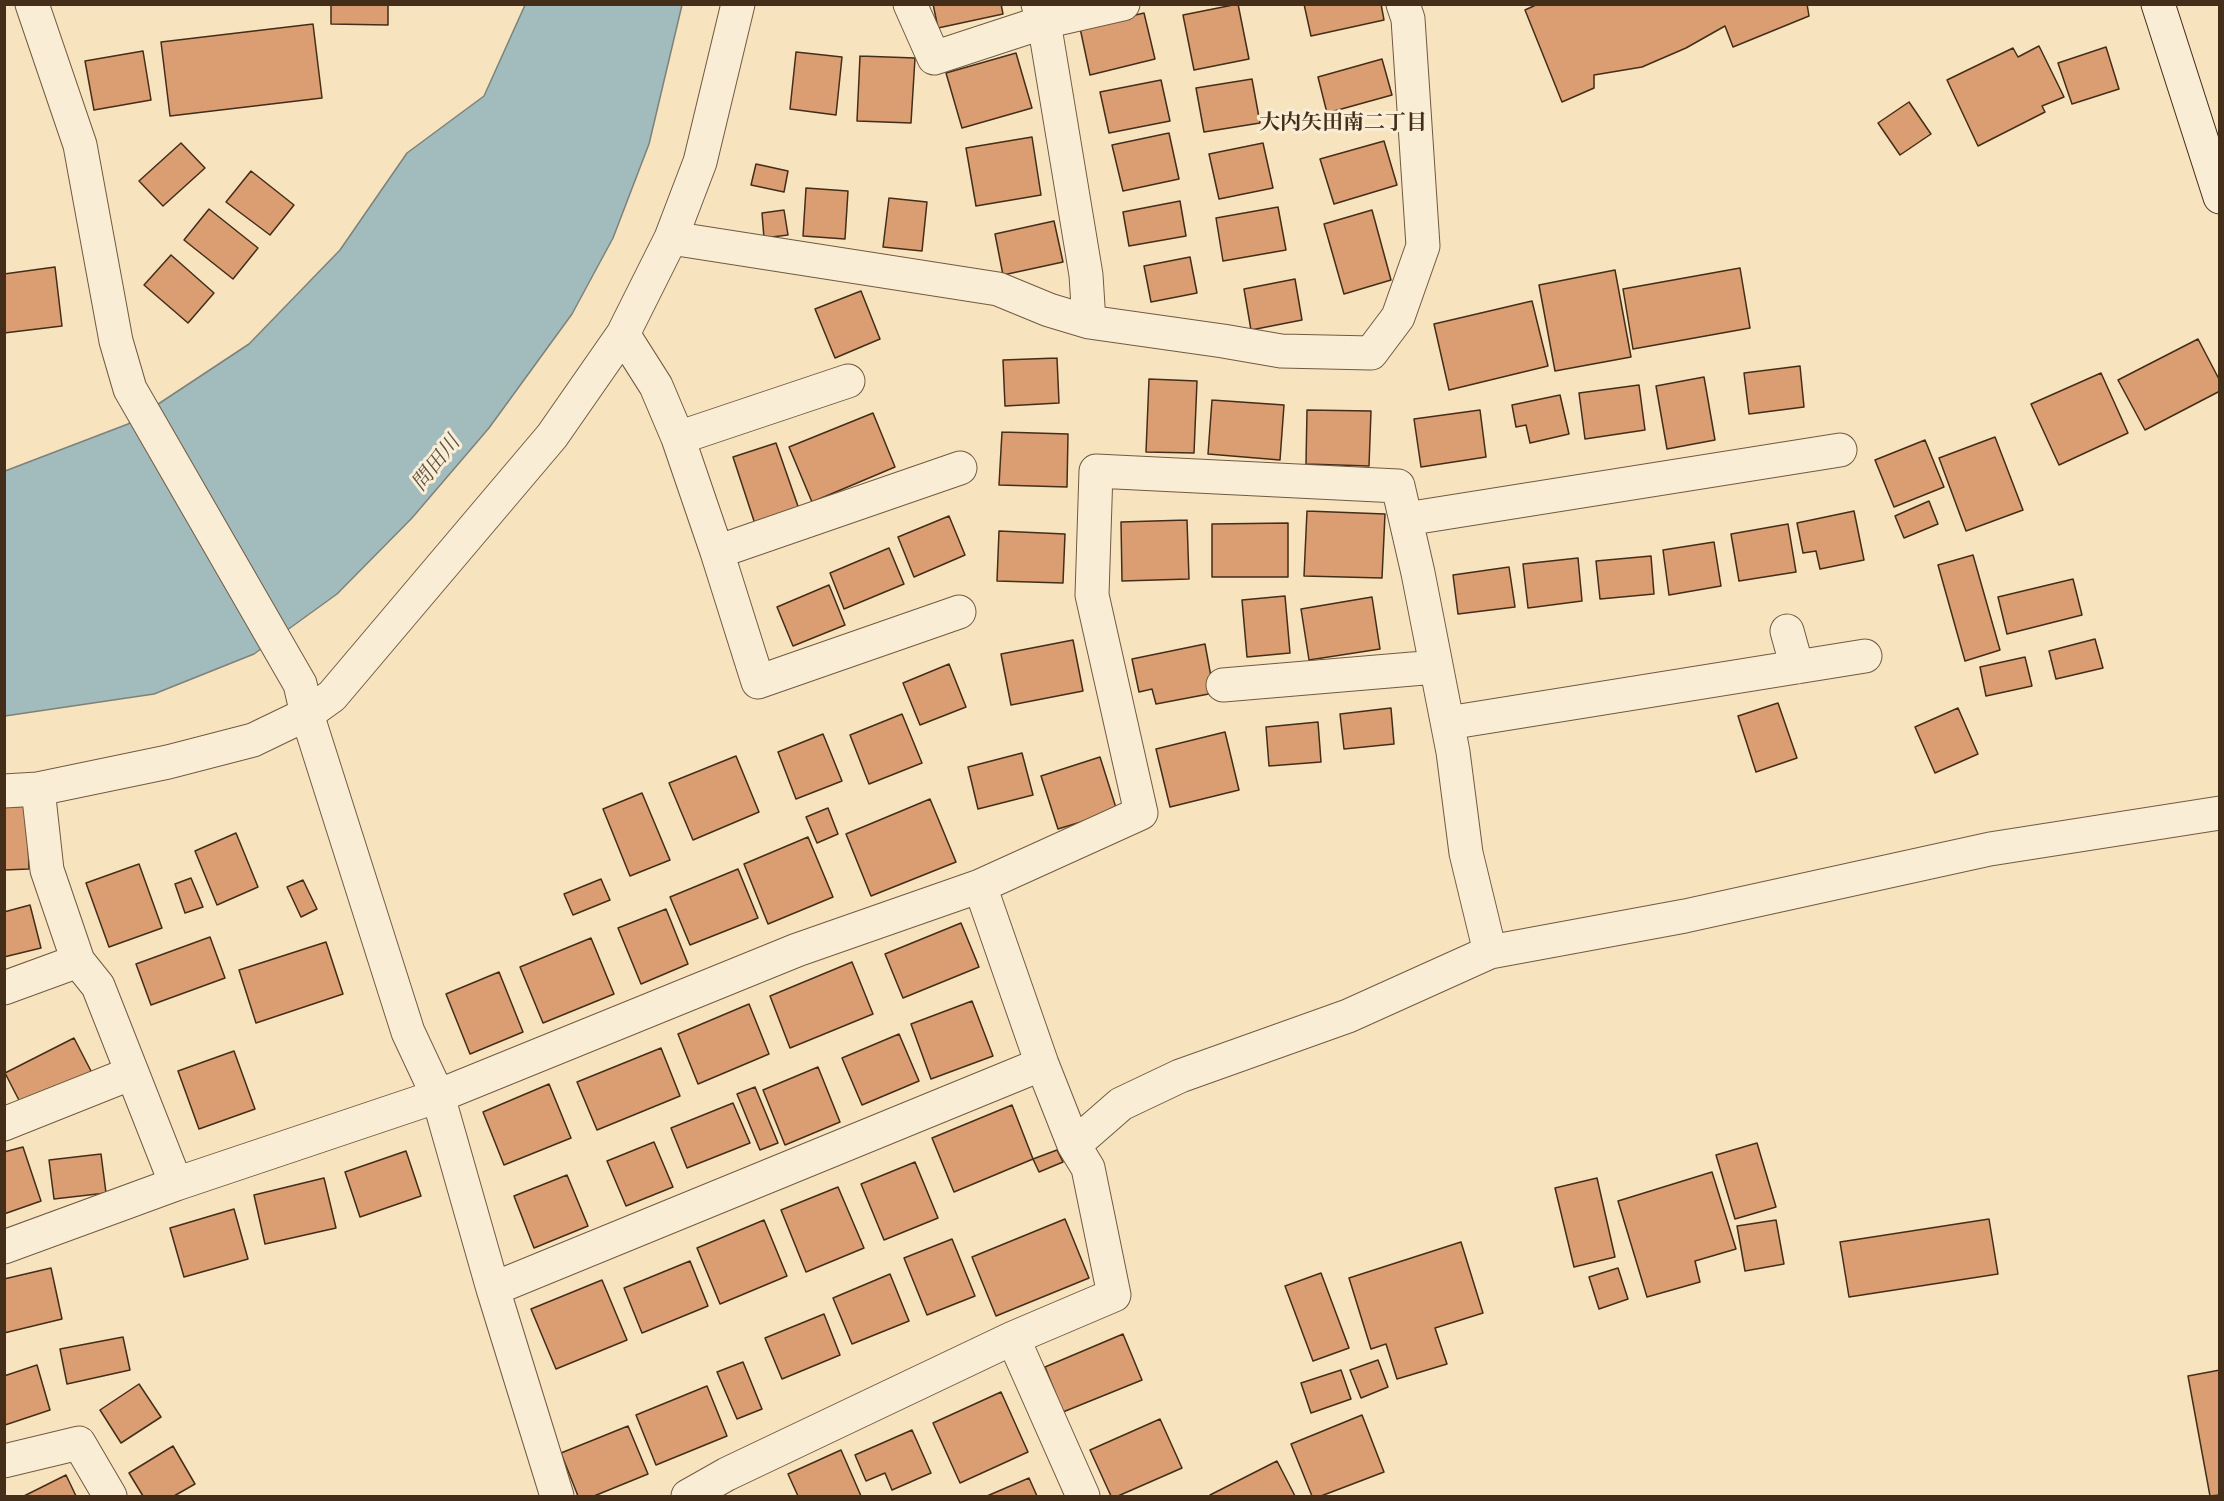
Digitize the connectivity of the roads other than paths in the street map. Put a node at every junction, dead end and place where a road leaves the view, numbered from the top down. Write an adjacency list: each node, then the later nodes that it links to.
1 (32, 4): 24 (street)
2 (738, 4): 9 (street)
3 (910, 4): 7 (street)
4 (1123, 4): 7 (street)
5 (1403, 4): 10 (street)
6 (2158, 4): 8 (street)
7 (1041, 13): 10 (street)
8 (2220, 197)
9 (670, 238): 10 (street); 11 (street)
10 (1089, 322)
11 (623, 334): 13 (street); 24 (street)
12 (848, 381): 13 (street)
13 (678, 438): 17 (street)
14 (1840, 450): 16 (street)
15 (960, 468): 17 (street)
16 (1406, 519): 21 (street); 29 (street)
17 (717, 552): 18 (street)
18 (959, 612)
19 (1787, 631): 22 (street)
20 (1865, 656): 22 (street)
21 (1436, 667): 23 (street); 25 (street)
22 (1797, 667): 25 (street)
23 (1223, 686)
24 (303, 699): 26 (street); 35 (street)
25 (1448, 723): 30 (street)
26 (38, 789): 27 (street); 31 (street)
27 (4, 791)
28 (2220, 813): 30 (street)
29 (980, 886): 33 (street); 35 (street)
30 (1490, 952): 37 (street)
31 (78, 961): 32 (street); 34 (street)
32 (4, 988)
33 (1042, 1064): 37 (street); 40 (street)
34 (132, 1073): 36 (street); 38 (street)
35 (438, 1096): 38 (street); 40 (street)
36 (4, 1124)
37 (1074, 1145): 41 (street)
38 (176, 1184): 39 (street)
39 (4, 1247)
40 (493, 1289): 44 (street)
41 (1013, 1338): 45 (street); 46 (street)
42 (4, 1461): 43 (street)
43 (110, 1497)
44 (557, 1497)
45 (688, 1497)
46 (1083, 1497)

